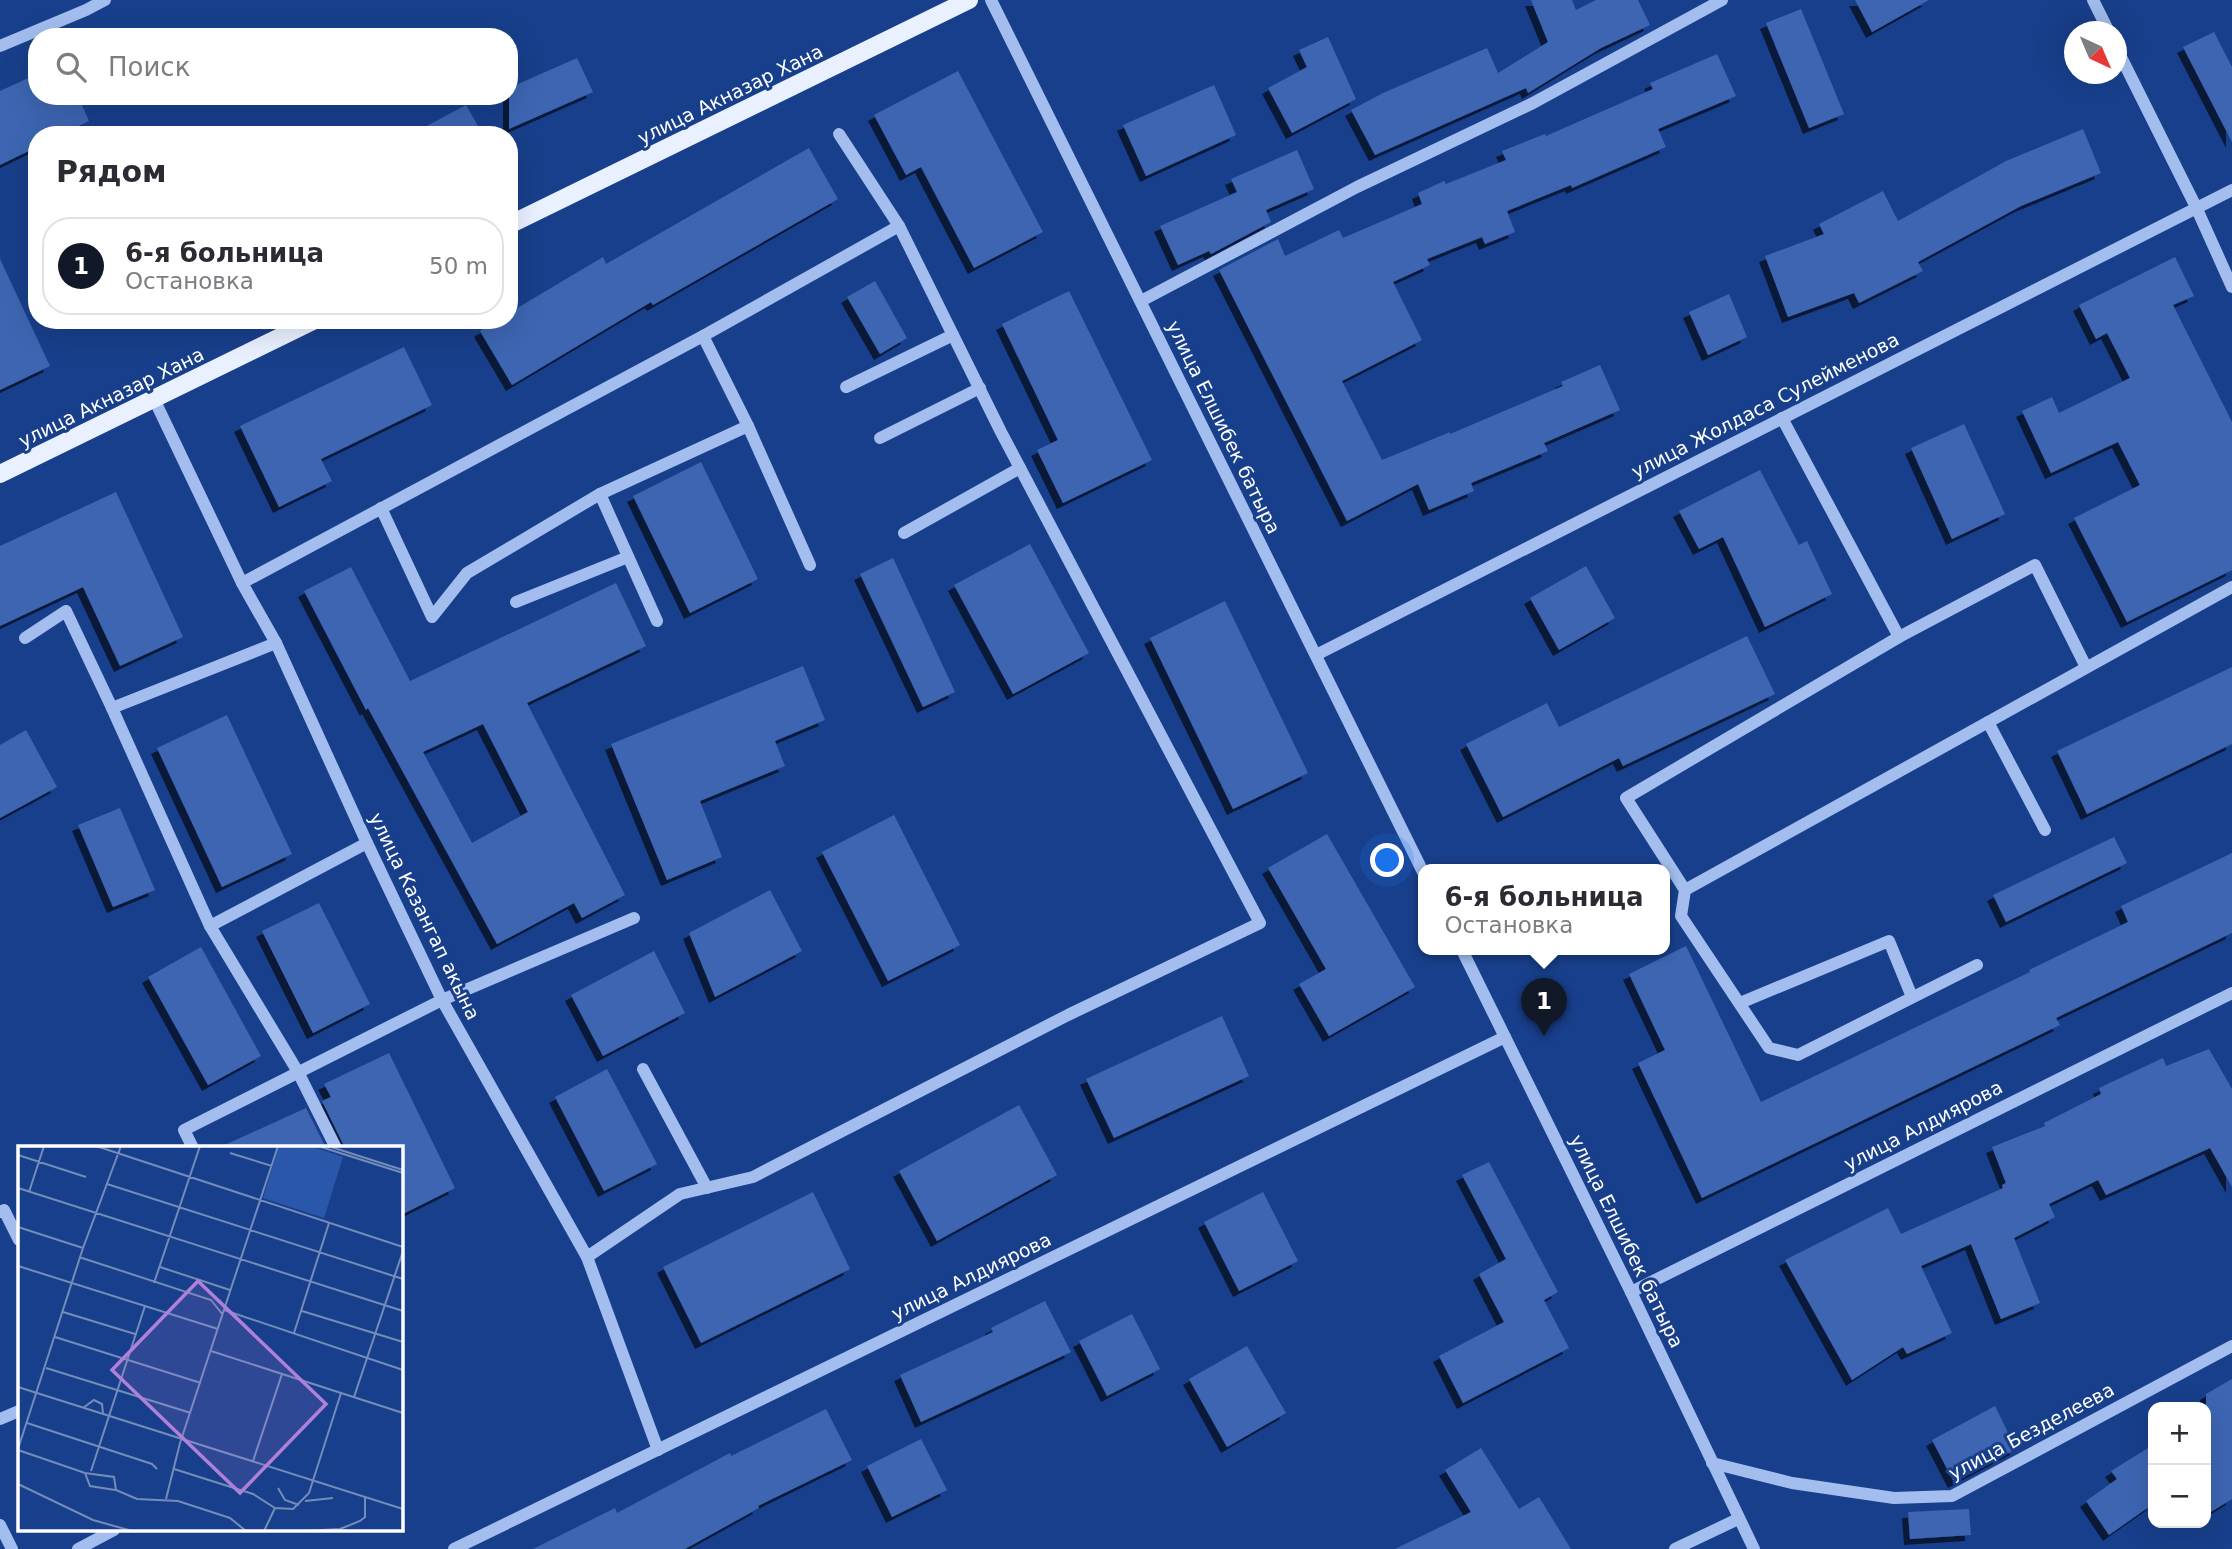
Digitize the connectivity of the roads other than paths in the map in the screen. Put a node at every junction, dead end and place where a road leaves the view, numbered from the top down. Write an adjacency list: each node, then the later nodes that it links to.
1 (105, 0): 7 (street)
2 (969, 0): 14 (main road, улица Акназар Хана)
3 (991, 0): 17 (street, улица Елшибек батыра)
4 (1722, 0): 17 (street)
5 (2093, 0): 6 (street)
6 (2104, 21)
7 (43, 28)
8 (28, 34): 9 (street)
9 (0, 46)
10 (2127, 69): 13 (street)
11 (839, 134): 15 (street)
12 (2232, 190): 13 (street, улица Жолдаса Сулейменова)
13 (2196, 207): 16 (street); 24 (street, улица Жолдаса Сулейменова)
14 (518, 221)
15 (899, 226): 19 (street); 20 (street)
16 (2232, 288)
17 (1141, 302): 41 (street, улица Елшибек батыра)
18 (297, 329): 23 (main road, улица Акназар Хана)
19 (953, 335): 21 (street); 22 (street)
20 (703, 336): 25 (street); 30 (street)
21 (846, 387)
22 (980, 388): 26 (street); 27 (street)
23 (154, 399): 28 (main road, улица Акназар Хана); 34 (street, улица Казангап акына)
24 (1782, 418): 39 (street); 41 (street, улица Жолдаса Сулейменова)
25 (748, 426): 29 (street); 33 (street)
26 (880, 438)
27 (1020, 468): 31 (street); 64 (street)
28 (0, 474)
29 (600, 494): 30 (street); 32 (street)
30 (381, 508): 34 (street)
31 (904, 533)
32 (628, 557): 36 (street); 37 (street)
33 (810, 565)
34 (242, 583): 40 (street, улица Казангап акына)
35 (2232, 587): 42 (street)
36 (516, 602)
37 (657, 621)
38 (25, 638): 43 (street)
39 (1899, 638): 42 (street); 48 (street)
40 (276, 643): 43 (street); 46 (street, улица Казангап акына)
41 (1316, 655): 47 (street, улица Елшибек батыра)
42 (2086, 667): 44 (street)
43 (113, 708): 52 (street)
44 (1988, 722): 45 (street); 50 (street)
45 (2045, 830)
46 (367, 843): 52 (street); 57 (street, улица Казангап акына)
47 (1419, 864)
48 (1668, 864)
49 (1670, 867): 50 (street)
50 (1685, 890): 58 (street)
51 (634, 918): 57 (street)
52 (210, 926): 61 (street)
53 (1464, 955): 59 (street, улица Елшибек батыра)
54 (1978, 965): 56 (street)
55 (2232, 993): 68 (street, улица Алдиярова)
56 (1912, 997): 58 (street); 58 (street)
57 (442, 1000): 61 (street); 67 (street, улица Казангап акына)
58 (1740, 1003)
59 (1505, 1037): 68 (street, улица Елшибек батыра); 72 (street, улица Алдиярова)
60 (643, 1069): 64 (street)
61 (298, 1072): 62 (street); 63 (street)
62 (192, 1146)
63 (335, 1146)
64 (707, 1188): 67 (street)
65 (1, 1208): 66 (street)
66 (18, 1238)
67 (587, 1257): 72 (street, улица Казангап акына)
68 (1632, 1292): 73 (street, улица Елшибек батыра)
69 (2232, 1346): 73 (street, улица Безделеева)
70 (18, 1411): 71 (street)
71 (0, 1419)
72 (658, 1450): 79 (street, улица Алдиярова)
73 (1712, 1463): 74 (street, улица Елшибек батыра)
74 (1738, 1519): 80 (street); 81 (street, улица Елшибек батыра)
75 (0, 1525): 77 (street)
76 (110, 1532): 78 (street)
77 (12, 1549)
78 (78, 1549)
79 (454, 1549)
80 (1675, 1549)
81 (1754, 1549)

